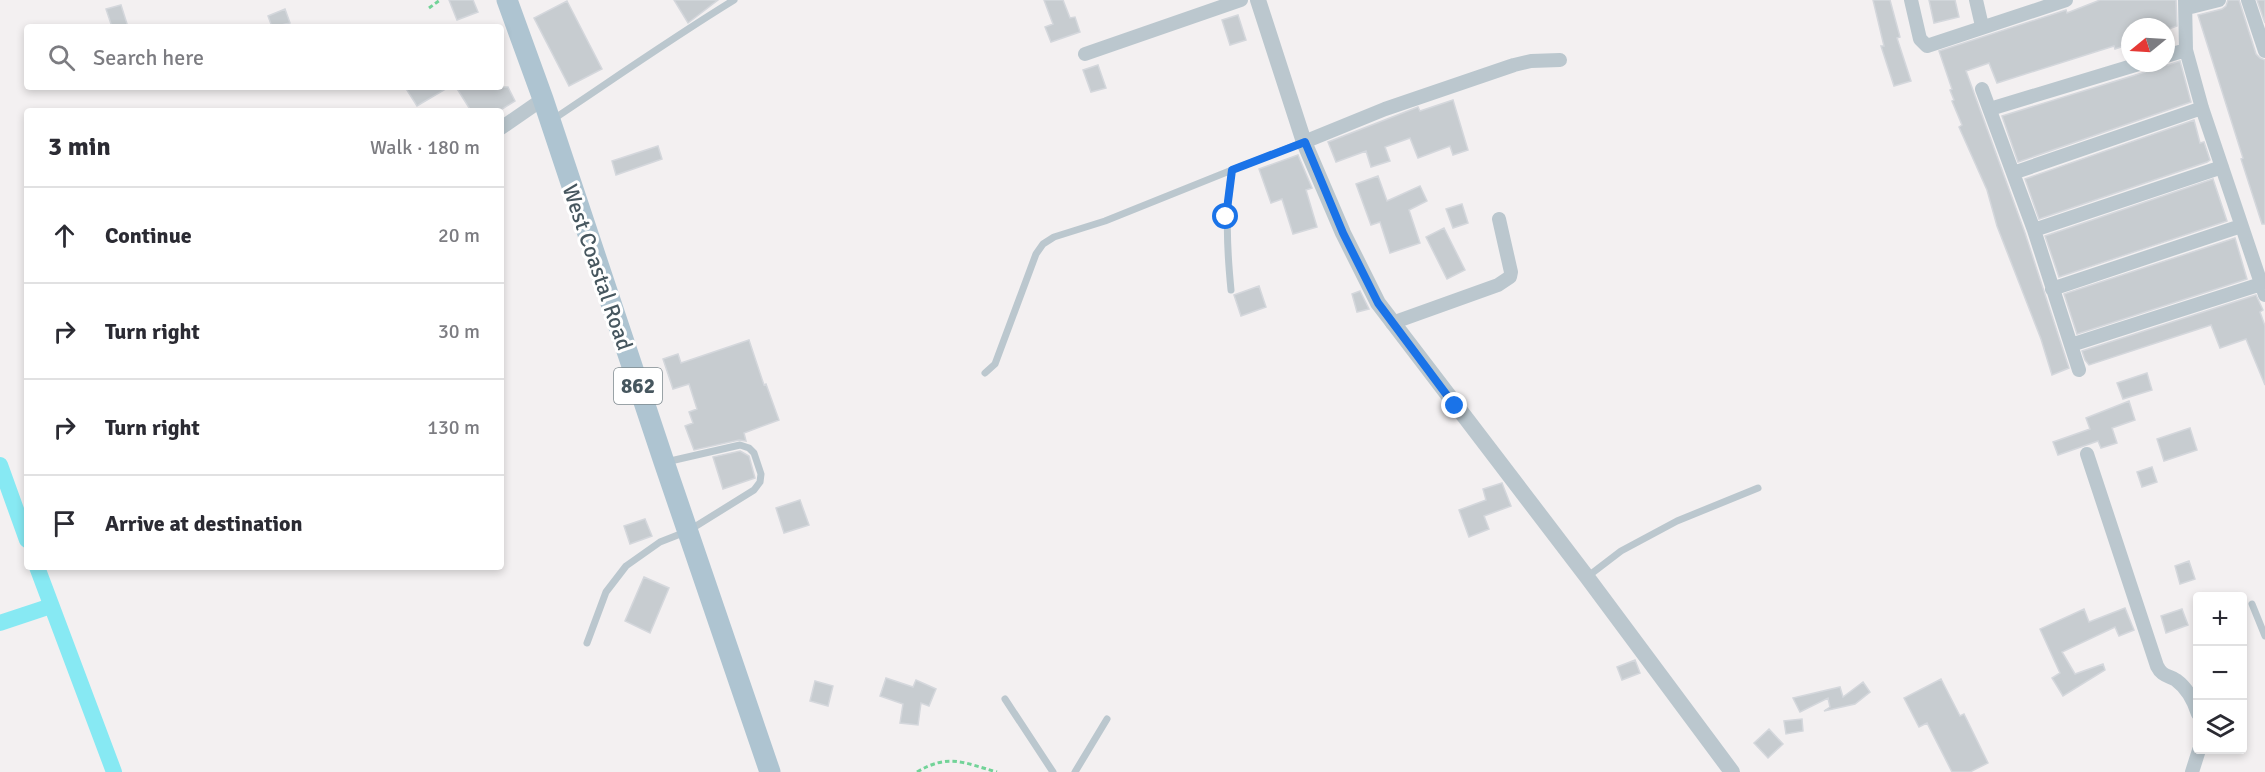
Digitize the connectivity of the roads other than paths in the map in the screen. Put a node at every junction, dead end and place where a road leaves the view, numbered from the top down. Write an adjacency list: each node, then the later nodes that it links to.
1 (507, 0): 20 (main road, West Coastal Road / 862)
2 (734, 0): 23 (lane)
3 (1241, 0): 16 (street)
4 (1258, 0): 25 (street)
5 (1911, 0): 12 (street)
6 (1976, 0): 12 (street)
7 (2066, 0): 10 (street)
8 (2219, 0): 11 (street)
9 (2248, 0): 14 (street)
10 (2048, 2): 12 (street)
11 (2186, 4): 13 (street)
12 (1982, 26)
13 (2186, 50): 15 (street); 21 (street)
14 (2265, 51)
15 (2175, 53)
16 (1085, 54)
17 (1560, 60): 25 (street)
18 (2121, 69): 22 (street)
19 (1982, 88): 22 (street)
20 (543, 99): 23 (main road, West Coastal Road / 862); 24 (street)
21 (2202, 108): 26 (street); 28 (street)
22 (1990, 109): 28 (street)
23 (550, 122): 40 (main road, West Coastal Road / 862)
24 (504, 126)
25 (1305, 142): 27 (lane); 35 (street)
26 (2222, 167): 30 (street); 31 (street)
27 (1232, 170): 33 (lane); 38 (lane)
28 (2013, 173): 31 (street)
29 (1499, 219): 35 (street)
30 (2241, 226): 32 (street); 34 (street)
31 (2034, 230): 32 (street)
32 (2052, 289): 36 (street)
33 (1231, 290)
34 (2263, 290): 36 (street)
35 (1392, 323): 43 (street)
36 (2071, 345): 37 (street)
37 (2079, 370)
38 (985, 373)
39 (2086, 454): 48 (street)
40 (664, 462): 42 (main road, West Coastal Road / 862); 42 (lane)
41 (1758, 488): 43 (lane)
42 (688, 531): 46 (lane); 51 (main road, West Coastal Road / 862)
43 (1587, 577): 54 (street)
44 (2252, 604): 45 (lane)
45 (2265, 636)
46 (587, 643)
47 (1005, 699): 52 (lane)
48 (2193, 704)
49 (1107, 719): 53 (lane)
50 (2198, 754): 55 (street)
51 (770, 772)
52 (1053, 772)
53 (1075, 772)
54 (1732, 772)
55 (2192, 772)

